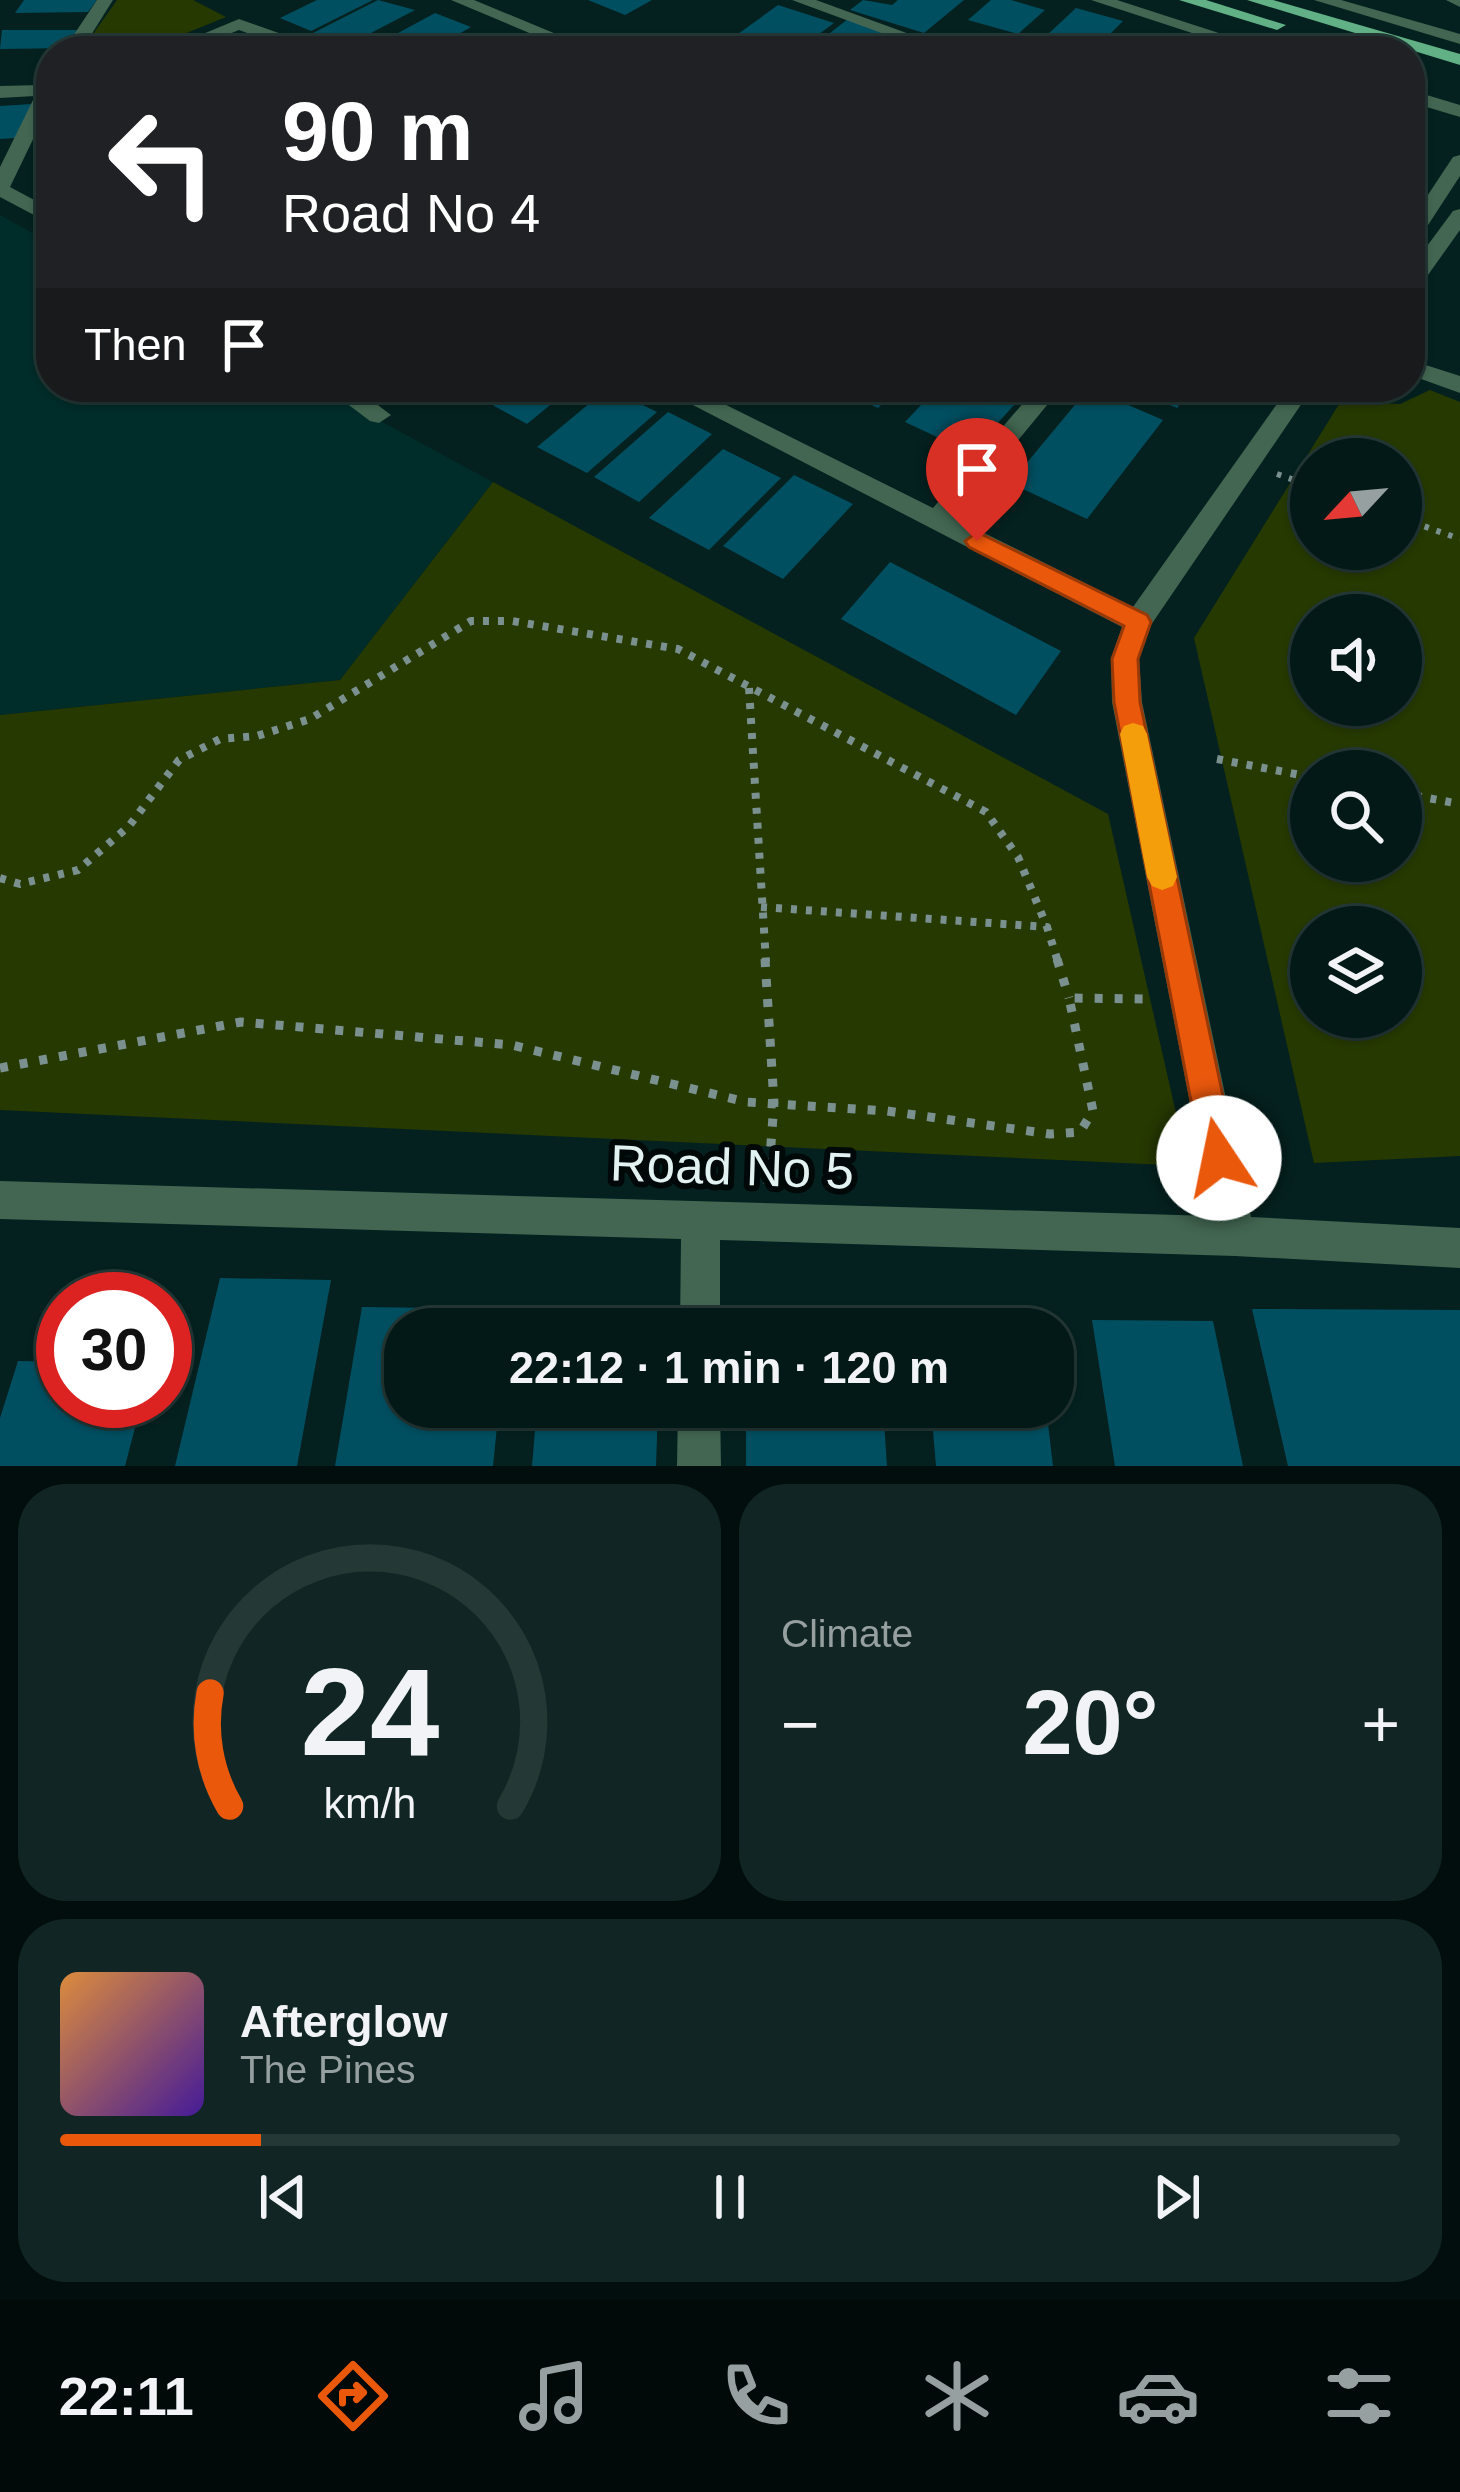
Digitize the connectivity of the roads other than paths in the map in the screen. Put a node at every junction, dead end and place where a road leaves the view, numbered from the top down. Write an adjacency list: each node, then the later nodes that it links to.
1 (105, 0): 8 (street)
2 (459, 0): 11 (street)
3 (800, 0): 12 (street)
4 (1099, 0): 13 (street)
5 (1187, 0): 14 (main road)
6 (1255, 0): 15 (main road)
7 (1322, 0): 16 (street)
8 (82, 36)
9 (209, 36): 10 (street)
10 (271, 36)
11 (550, 36)
12 (904, 36)
13 (1216, 36)
14 (1315, 36)
15 (1378, 36)
16 (1460, 39)
17 (1425, 50): 18 (main road)
18 (1460, 60)
19 (1425, 66): 20 (main road)
20 (1460, 76)
21 (36, 89): 22 (street)
22 (0, 92)
23 (1425, 100): 24 (street)
24 (1460, 111)
25 (36, 115): 27 (street)
26 (1458, 168): 28 (street)
27 (0, 188): 29 (street)
28 (1425, 203)
29 (36, 209)
30 (1460, 215): 31 (street)
31 (1425, 263)
32 (1425, 373): 33 (street)
33 (1460, 385)
34 (359, 402): 38 (street)
35 (700, 402): 39 (street)
36 (1037, 402): 39 (street)
37 (1291, 402): 40 (street)
38 (380, 416)
39 (937, 521): 40 (street)
40 (1138, 622): 43 (street)
41 (0, 1200): 42 (street, Road No 5)
42 (701, 1220): 43 (street, Road No 5); 45 (street)
43 (1235, 1236): 44 (street, Road No 5)
44 (1460, 1248)
45 (700, 1308)
46 (699, 1428): 47 (street)
47 (699, 1466)

